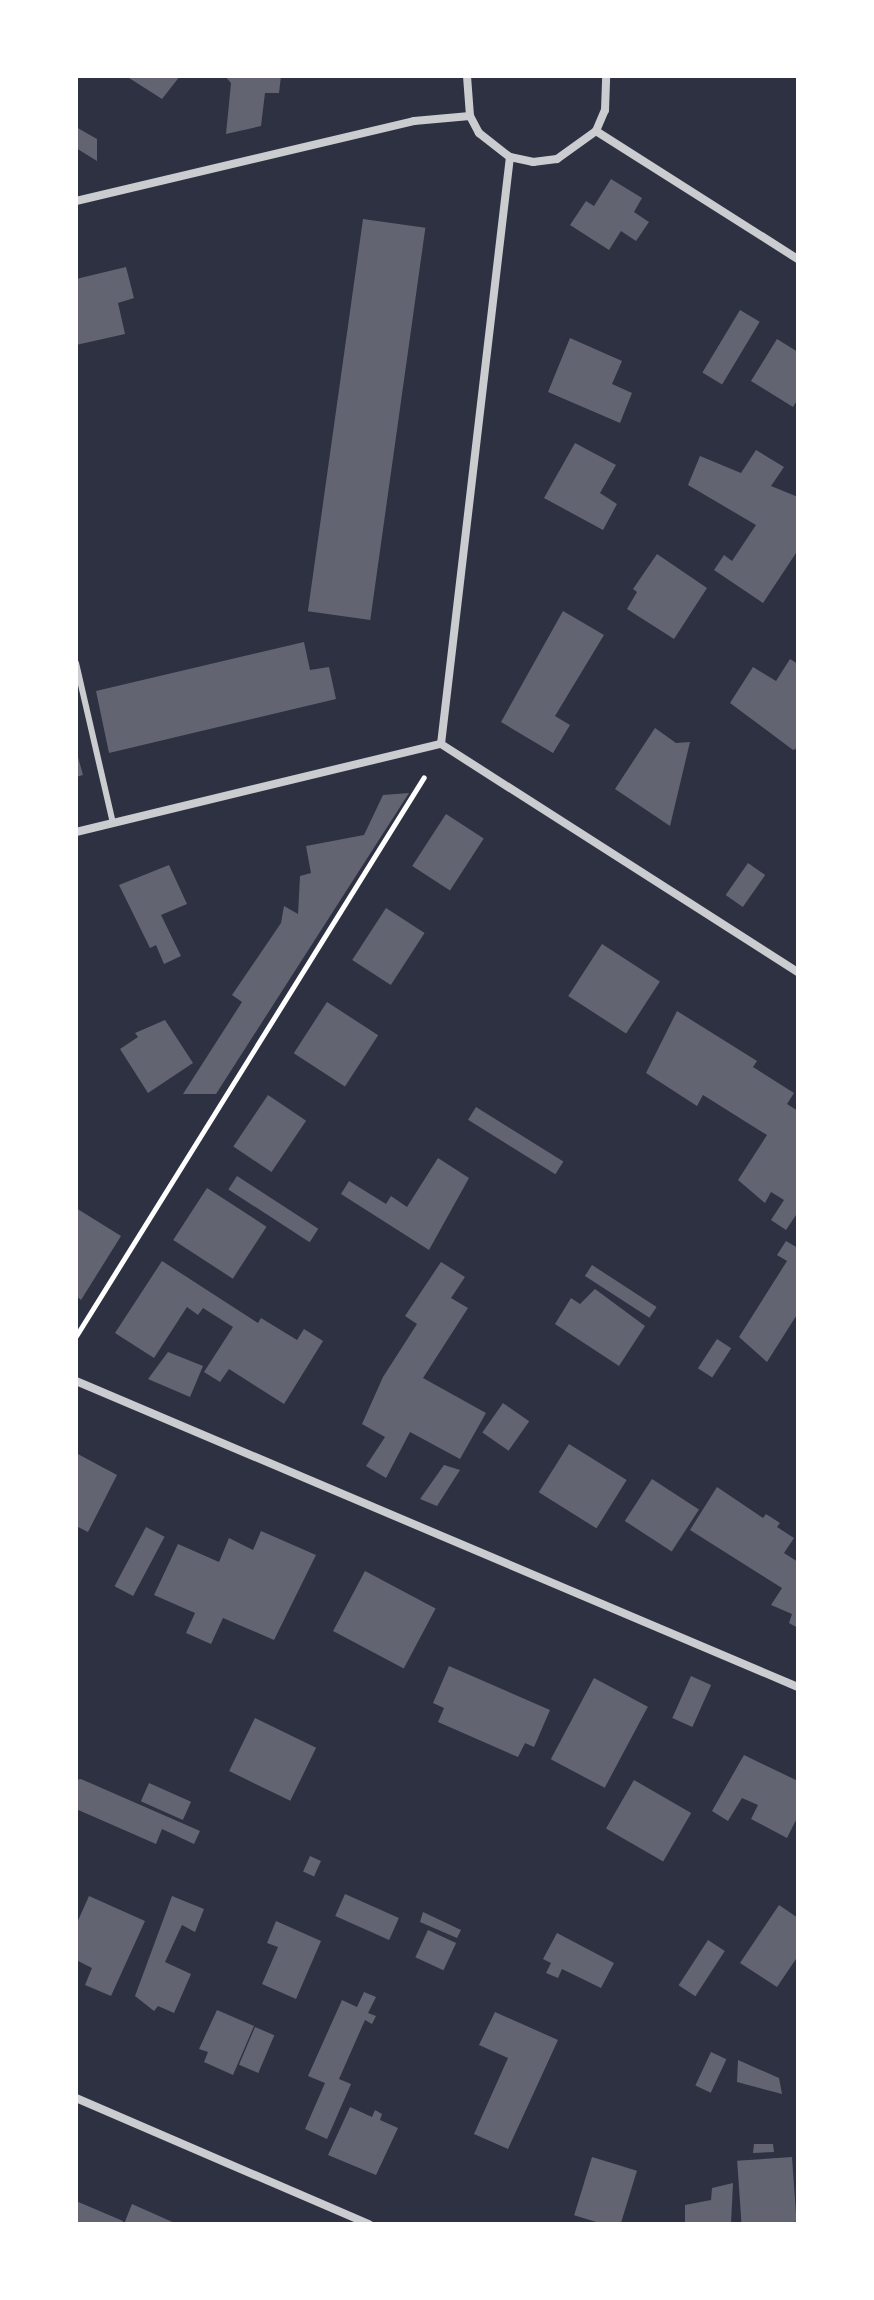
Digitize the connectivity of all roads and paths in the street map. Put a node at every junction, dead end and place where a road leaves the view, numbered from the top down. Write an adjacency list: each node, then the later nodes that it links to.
1 (467, 76): 3 (street)
2 (606, 76): 4 (street)
3 (470, 116): 5 (street); 6 (street)
4 (596, 131): 5 (street); 7 (street)
5 (510, 157): 9 (street)
6 (76, 201)
7 (798, 259)
8 (76, 663): 10 (lane)
9 (441, 744): 10 (street); 12 (street); 13 (path)
10 (113, 823): 11 (street)
11 (76, 832)
12 (798, 972)
13 (76, 1336)
14 (76, 1381): 15 (street)
15 (798, 1687)
16 (76, 2098): 17 (street)
17 (369, 2224)

